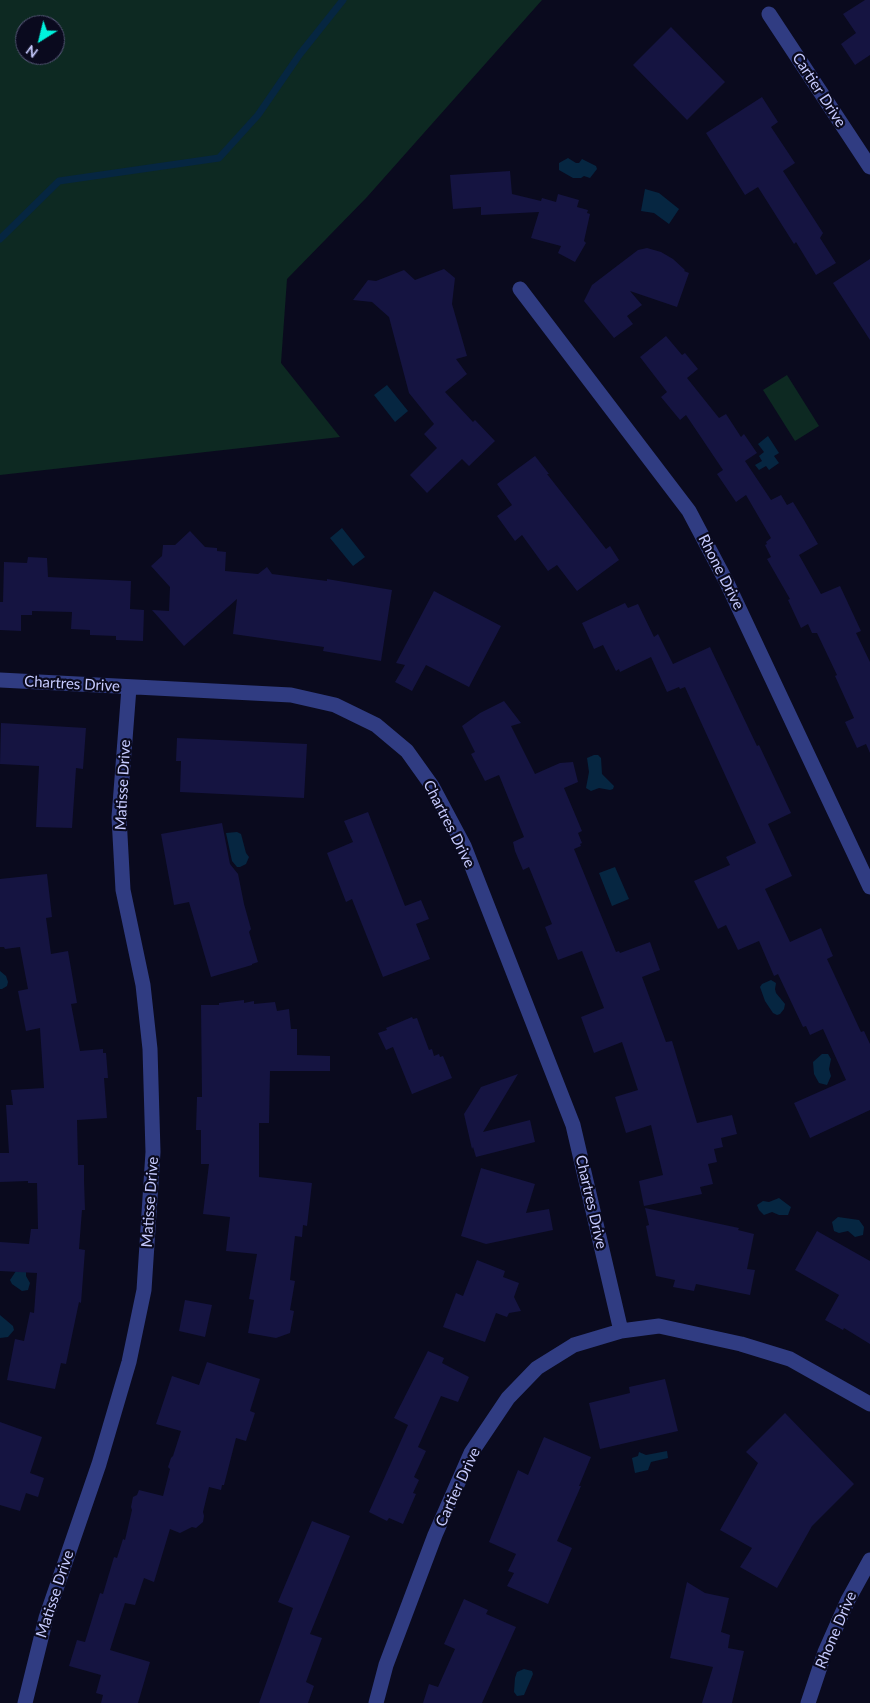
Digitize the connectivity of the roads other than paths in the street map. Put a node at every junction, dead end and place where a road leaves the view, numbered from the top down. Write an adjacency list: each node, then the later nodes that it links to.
1 (769, 14): 2 (street, Cartier Drive)
2 (870, 167)
3 (520, 289): 6 (street, Rhone Drive)
4 (0, 680): 5 (street, Chartres Drive)
5 (129, 688): 7 (street, Chartres Drive); 10 (street, Matisse Drive)
6 (870, 887)
7 (622, 1331): 8 (street, Cartier Drive); 11 (street, Cartier Drive)
8 (870, 1404)
9 (870, 1560): 12 (street, Rhone Drive)
10 (25, 1703)
11 (376, 1703)
12 (808, 1703)

